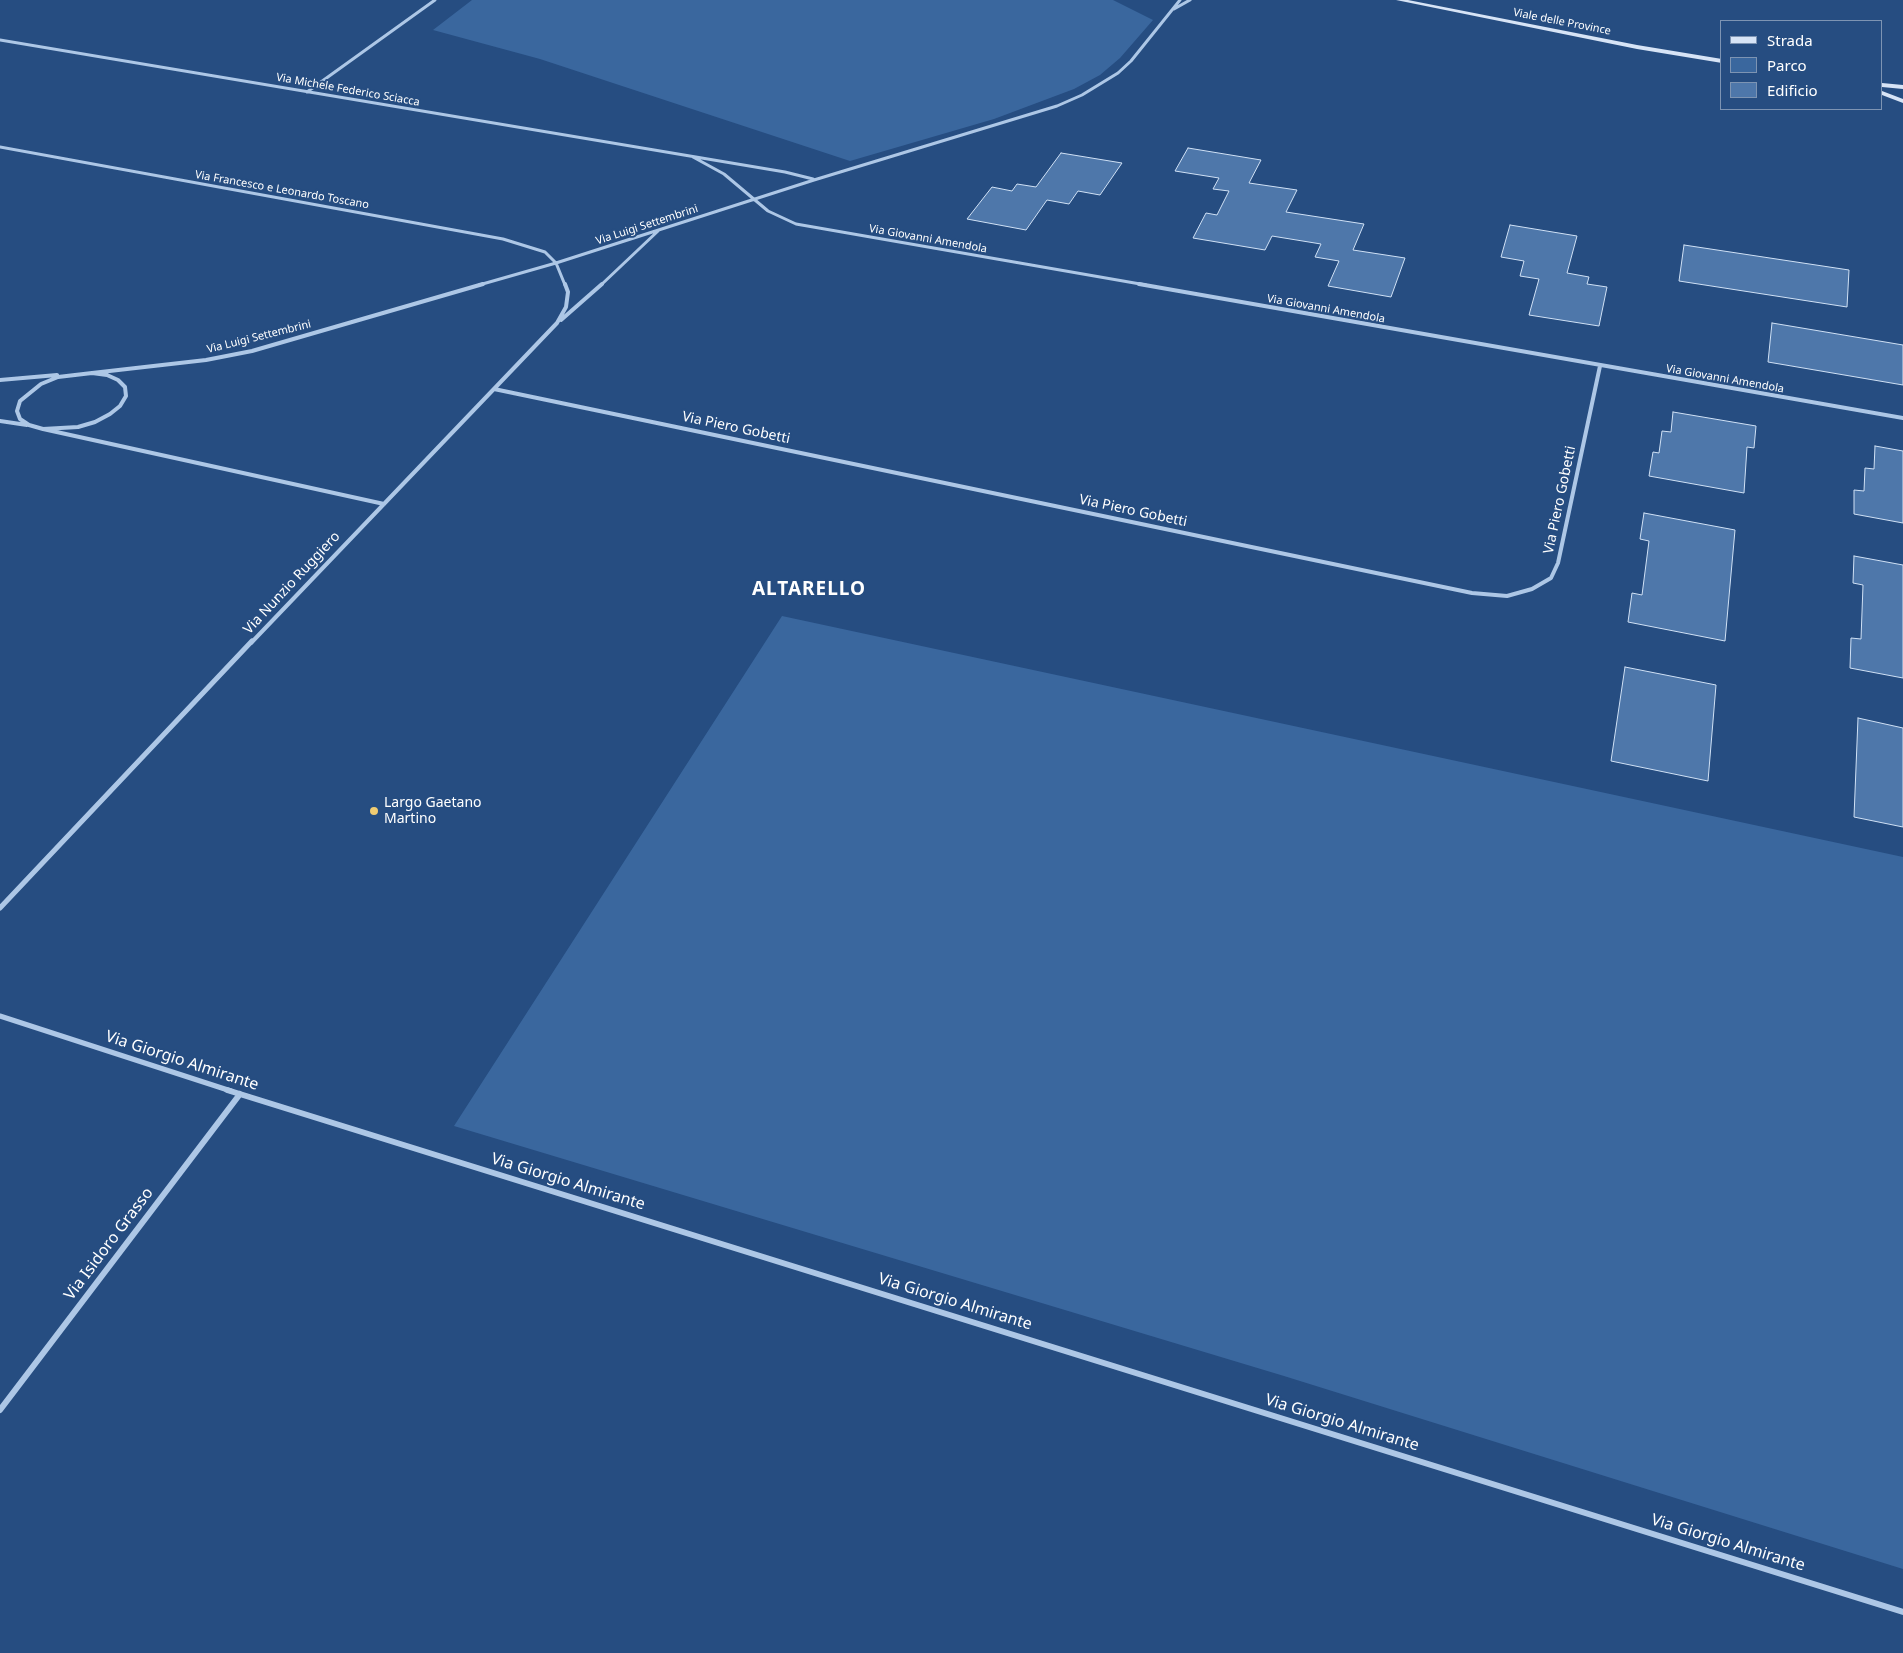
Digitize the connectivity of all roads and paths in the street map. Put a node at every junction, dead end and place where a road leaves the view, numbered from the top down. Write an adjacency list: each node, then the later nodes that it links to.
1 (436, 0): 10 (street)
2 (1180, 0): 5 (street, Via Luigi Settembrini)
3 (1190, 0): 5 (street)
4 (1399, 0): 7 (street, Viale delle Province)
5 (1170, 12): 15 (street, Via Luigi Settembrini)
6 (0, 40): 10 (street, Via Michele Federico Sciacca)
7 (1720, 61)
8 (1883, 85): 9 (street)
9 (1903, 88)
10 (307, 92): 14 (street, Via Michele Federico Sciacca)
11 (1883, 93): 12 (street)
12 (1903, 101)
13 (0, 147): 18 (street, Via Francesco e Leonardo Toscano)
14 (693, 157): 15 (street, Via Michele Federico Sciacca); 16 (street, Via Giovanni Amendola)
15 (814, 180): 16 (street, Via Luigi Settembrini)
16 (753, 200): 17 (street, Via Luigi Settembrini); 20 (street, Via Giovanni Amendola)
17 (659, 230): 18 (street, Via Luigi Settembrini); 19 (street)
18 (556, 263): 19 (street, Via Nunzio Ruggiero); 21 (street, Via Luigi Settembrini)
19 (557, 323): 24 (street, Via Nunzio Ruggiero)
20 (1600, 366): 24 (street, Via Piero Gobetti); 25 (street, Via Giovanni Amendola)
21 (92, 373): 22 (street); 28 (street)
22 (75, 374): 23 (street); 27 (street)
23 (0, 380)
24 (494, 389): 29 (street, Via Nunzio Ruggiero)
25 (1903, 418)
26 (0, 421): 27 (street)
27 (29, 425): 28 (street)
28 (43, 429): 29 (street)
29 (384, 504): 30 (street, Via Nunzio Ruggiero)
30 (0, 908)
31 (0, 1016): 32 (street, Via Giorgio Almirante)
32 (240, 1094): 33 (street, Via Isidoro Grasso); 34 (street, Via Giorgio Almirante)
33 (0, 1410)
34 (1903, 1612)

